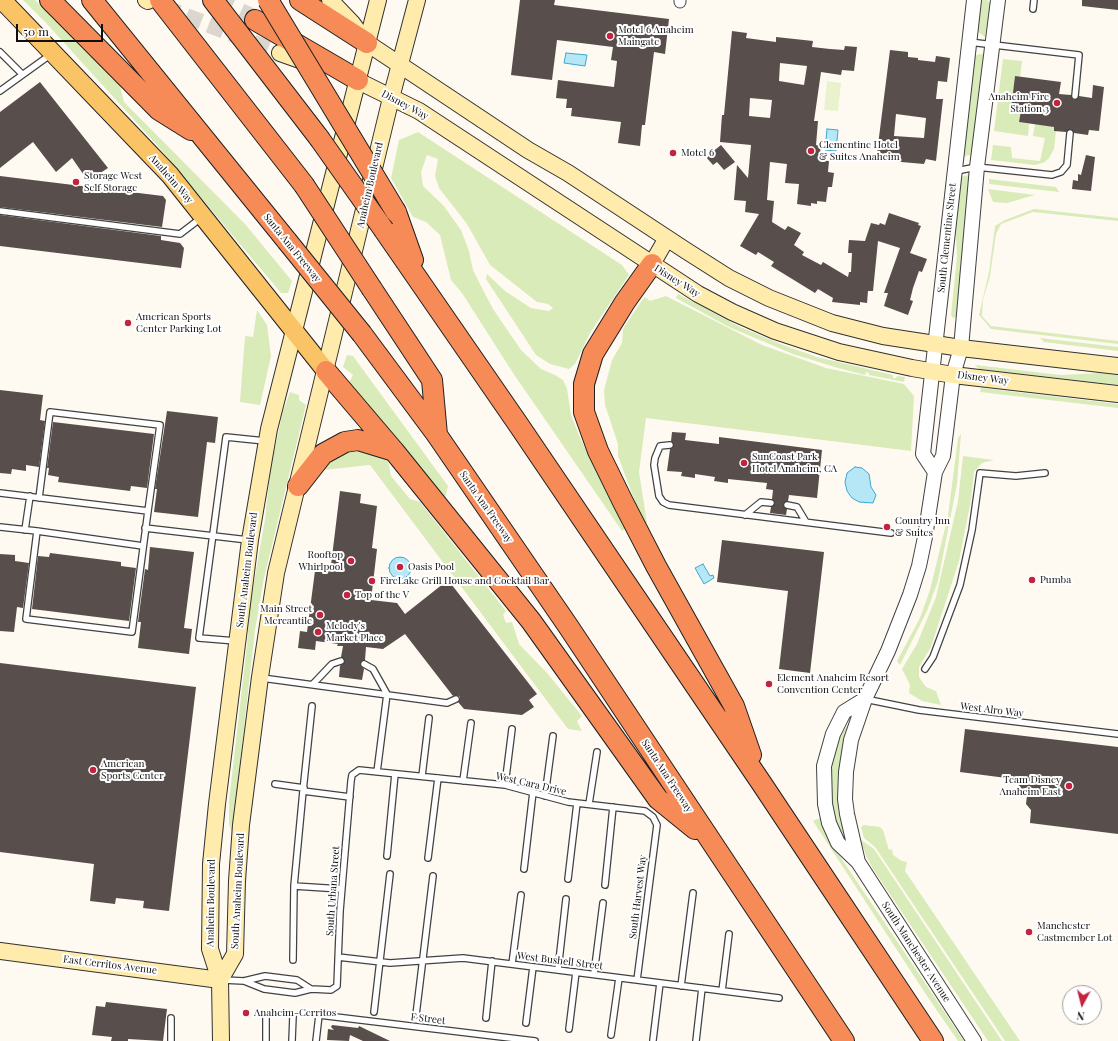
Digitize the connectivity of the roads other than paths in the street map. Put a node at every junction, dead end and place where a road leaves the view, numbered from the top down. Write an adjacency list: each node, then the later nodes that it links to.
1 (2, 0): 20 (main road, Anaheim Way)
2 (50, 0): 29 (highway)
3 (92, 0): 29 (highway, Santa Ana Freeway)
4 (151, 0): 45 (highway, bridge)
5 (213, 0): 36 (highway, bridge)
6 (268, 0): 36 (highway, bridge)
7 (300, 0): 17 (highway)
8 (330, 0): 17 (main road)
9 (378, 0): 17 (main road)
10 (417, 0): 22 (main road, Anaheim Boulevard)
11 (974, 0): 16 (street, South Clementine Street)
12 (998, 0): 18 (street)
13 (1034, 0): 14 (lane)
14 (1032, 9)
15 (255, 20): 24 (highway)
16 (968, 42): 18 (lane); 31 (street, South Clementine Street)
17 (367, 43): 22 (main road); 24 (main road)
18 (991, 45): 26 (lane); 30 (street)
19 (0, 52): 23 (lane)
20 (53, 53): 23 (lane); 33 (main road, Anaheim Way)
21 (280, 53): 24 (main road, Disney Way)
22 (400, 65): 27 (main road, Anaheim Boulevard); 34 (main road)
23 (22, 74): 25 (lane)
24 (358, 80): 27 (main road, Disney Way); 37 (main road)
25 (0, 91)
26 (1075, 96)
27 (391, 98): 35 (main road, Disney Way); 41 (main road, Anaheim Boulevard)
28 (1070, 133): 30 (lane)
29 (204, 138): 45 (highway, Santa Ana Freeway, bridge)
30 (977, 167): 31 (lane); 39 (street)
31 (954, 171): 38 (street, South Clementine Street)
32 (0, 211): 33 (lane)
33 (203, 217): 37 (main road, Anaheim Way)
34 (667, 238): 35 (main road); 38 (main road)
35 (652, 264): 42 (main road, Disney Way); 90 (highway)
36 (420, 283): 90 (highway)
37 (294, 332): 41 (main road, Anaheim Way); 46 (main road, South Anaheim Boulevard)
38 (935, 345): 39 (main road); 42 (street, South Clementine Street)
39 (961, 348): 40 (main road); 43 (street)
40 (1118, 366)
41 (326, 371): 48 (highway); 51 (main road)
42 (932, 371): 43 (main road, Disney Way); 49 (street, South Clementine Street)
43 (953, 374): 44 (main road, Disney Way); 49 (street)
44 (1118, 394)
45 (437, 435): 102 (highway, Santa Ana Freeway)
46 (267, 441): 65 (lane); 66 (main road, South Anaheim Boulevard)
47 (670, 445): 58 (lane)
48 (394, 450): 51 (highway); 102 (highway)
49 (935, 472): 76 (street)
50 (1045, 473): 71 (lane)
51 (298, 486): 72 (main road, South Anaheim Boulevard)
52 (0, 493): 53 (lane)
53 (30, 496): 54 (lane); 62 (lane)
54 (39, 498): 57 (lane); 57 (lane)
55 (771, 503): 58 (lane)
56 (787, 505): 59 (lane)
57 (148, 511): 61 (lane)
58 (745, 515): 59 (lane)
59 (806, 522): 64 (lane)
60 (0, 527): 62 (lane)
61 (146, 528): 65 (lane); 67 (lane)
62 (25, 530): 63 (lane)
63 (36, 531): 67 (lane); 67 (lane)
64 (891, 532)
65 (212, 536): 66 (lane); 68 (lane)
66 (250, 540): 68 (main road, South Anaheim Boulevard)
67 (143, 546)
68 (238, 642): 100 (main road, South Anaheim Boulevard)
69 (341, 661): 73 (lane)
70 (364, 664): 74 (lane)
71 (925, 669)
72 (260, 677): 73 (lane); 130 (main road, South Anaheim Boulevard)
73 (313, 684): 74 (lane)
74 (387, 694): 75 (lane); 85 (lane)
75 (456, 698)
76 (865, 698): 81 (lane, West Alro Way); 105 (street, South Manchester Avenue); 105 (street, South Manchester Avenue)
77 (312, 706): 93 (lane)
78 (429, 718): 87 (lane)
79 (471, 723): 89 (lane)
80 (512, 729): 92 (lane)
81 (1118, 734)
82 (553, 736): 95 (lane)
83 (597, 752): 98 (lane)
84 (355, 771): 85 (lane, West Cara Drive); 96 (lane, South Urbana Street)
85 (377, 772): 86 (lane, West Cara Drive)
86 (395, 774): 87 (lane, West Cara Drive); 103 (lane)
87 (422, 776): 88 (lane, West Cara Drive)
88 (438, 778): 89 (lane, West Cara Drive); 104 (lane)
89 (463, 780): 92 (lane, West Cara Drive)
90 (760, 781): 157 (highway)
91 (275, 784): 93 (lane)
92 (505, 785): 94 (lane, West Cara Drive)
93 (304, 789): 96 (lane); 111 (lane)
94 (533, 792): 95 (lane, West Cara Drive); 106 (lane)
95 (546, 796): 97 (lane, West Cara Drive)
96 (350, 797): 112 (lane, South Urbana Street)
97 (577, 803): 98 (lane, West Cara Drive); 109 (lane)
98 (589, 804): 99 (lane, West Cara Drive)
99 (613, 807): 101 (lane, West Cara Drive); 110 (lane)
100 (216, 812): 130 (main road, Anaheim Boulevard)
101 (653, 817): 131 (lane, South Harvest Way)
102 (709, 840): 156 (highway, Santa Ana Freeway)
103 (387, 856)
104 (428, 858)
105 (858, 862): 158 (street, South Manchester Avenue)
106 (524, 869)
107 (390, 874): 123 (lane)
108 (433, 876): 121 (lane)
109 (568, 879)
110 (605, 885)
111 (294, 886): 112 (lane); 120 (lane)
112 (341, 889): 119 (lane, South Urbana Street)
113 (693, 893): 134 (lane)
114 (521, 895): 124 (lane)
115 (566, 899): 126 (lane)
116 (603, 902): 128 (lane)
117 (729, 934): 137 (lane)
118 (0, 951): 130 (main road, East Cerritos Avenue)
119 (338, 957): 123 (lane, West Bushell Street); 136 (lane, South Urbana Street)
120 (293, 960)
121 (423, 960): 122 (lane, West Bushell Street); 123 (lane, West Bushell Street); 141 (lane)
122 (492, 961): 124 (lane, West Bushell Street); 144 (lane)
123 (380, 962): 139 (lane)
124 (512, 964): 125 (lane, West Bushell Street)
125 (533, 966): 126 (lane, West Bushell Street); 145 (lane)
126 (558, 970): 127 (lane, West Bushell Street)
127 (576, 972): 128 (lane, West Bushell Street); 146 (lane)
128 (594, 974): 129 (lane, West Bushell Street)
129 (619, 978): 131 (lane, West Bushell Street); 147 (lane)
130 (220, 980): 132 (lane); 150 (main road, Anaheim Boulevard)
131 (637, 980): 133 (lane, West Bushell Street)
132 (244, 981): 136 (lane, South Urbana Street); 136 (lane, South Urbana Street)
133 (660, 983): 134 (lane, West Bushell Street); 148 (lane)
134 (682, 986): 135 (lane, West Bushell Street)
135 (702, 988): 137 (lane, West Bushell Street); 155 (lane)
136 (312, 989)
137 (722, 991): 138 (lane, West Bushell Street)
138 (779, 998)
139 (374, 1012)
140 (266, 1015): 151 (lane)
141 (416, 1015)
142 (293, 1016): 152 (lane)
143 (171, 1018): 149 (lane)
144 (486, 1018)
145 (526, 1023)
146 (569, 1029)
147 (611, 1035)
148 (653, 1040)
149 (170, 1041)
150 (221, 1041)
151 (266, 1041)
152 (292, 1041)
153 (316, 1041): 154 (lane, F Street)
154 (535, 1041)
155 (696, 1041)
156 (844, 1041)
157 (933, 1041)
158 (974, 1041)

